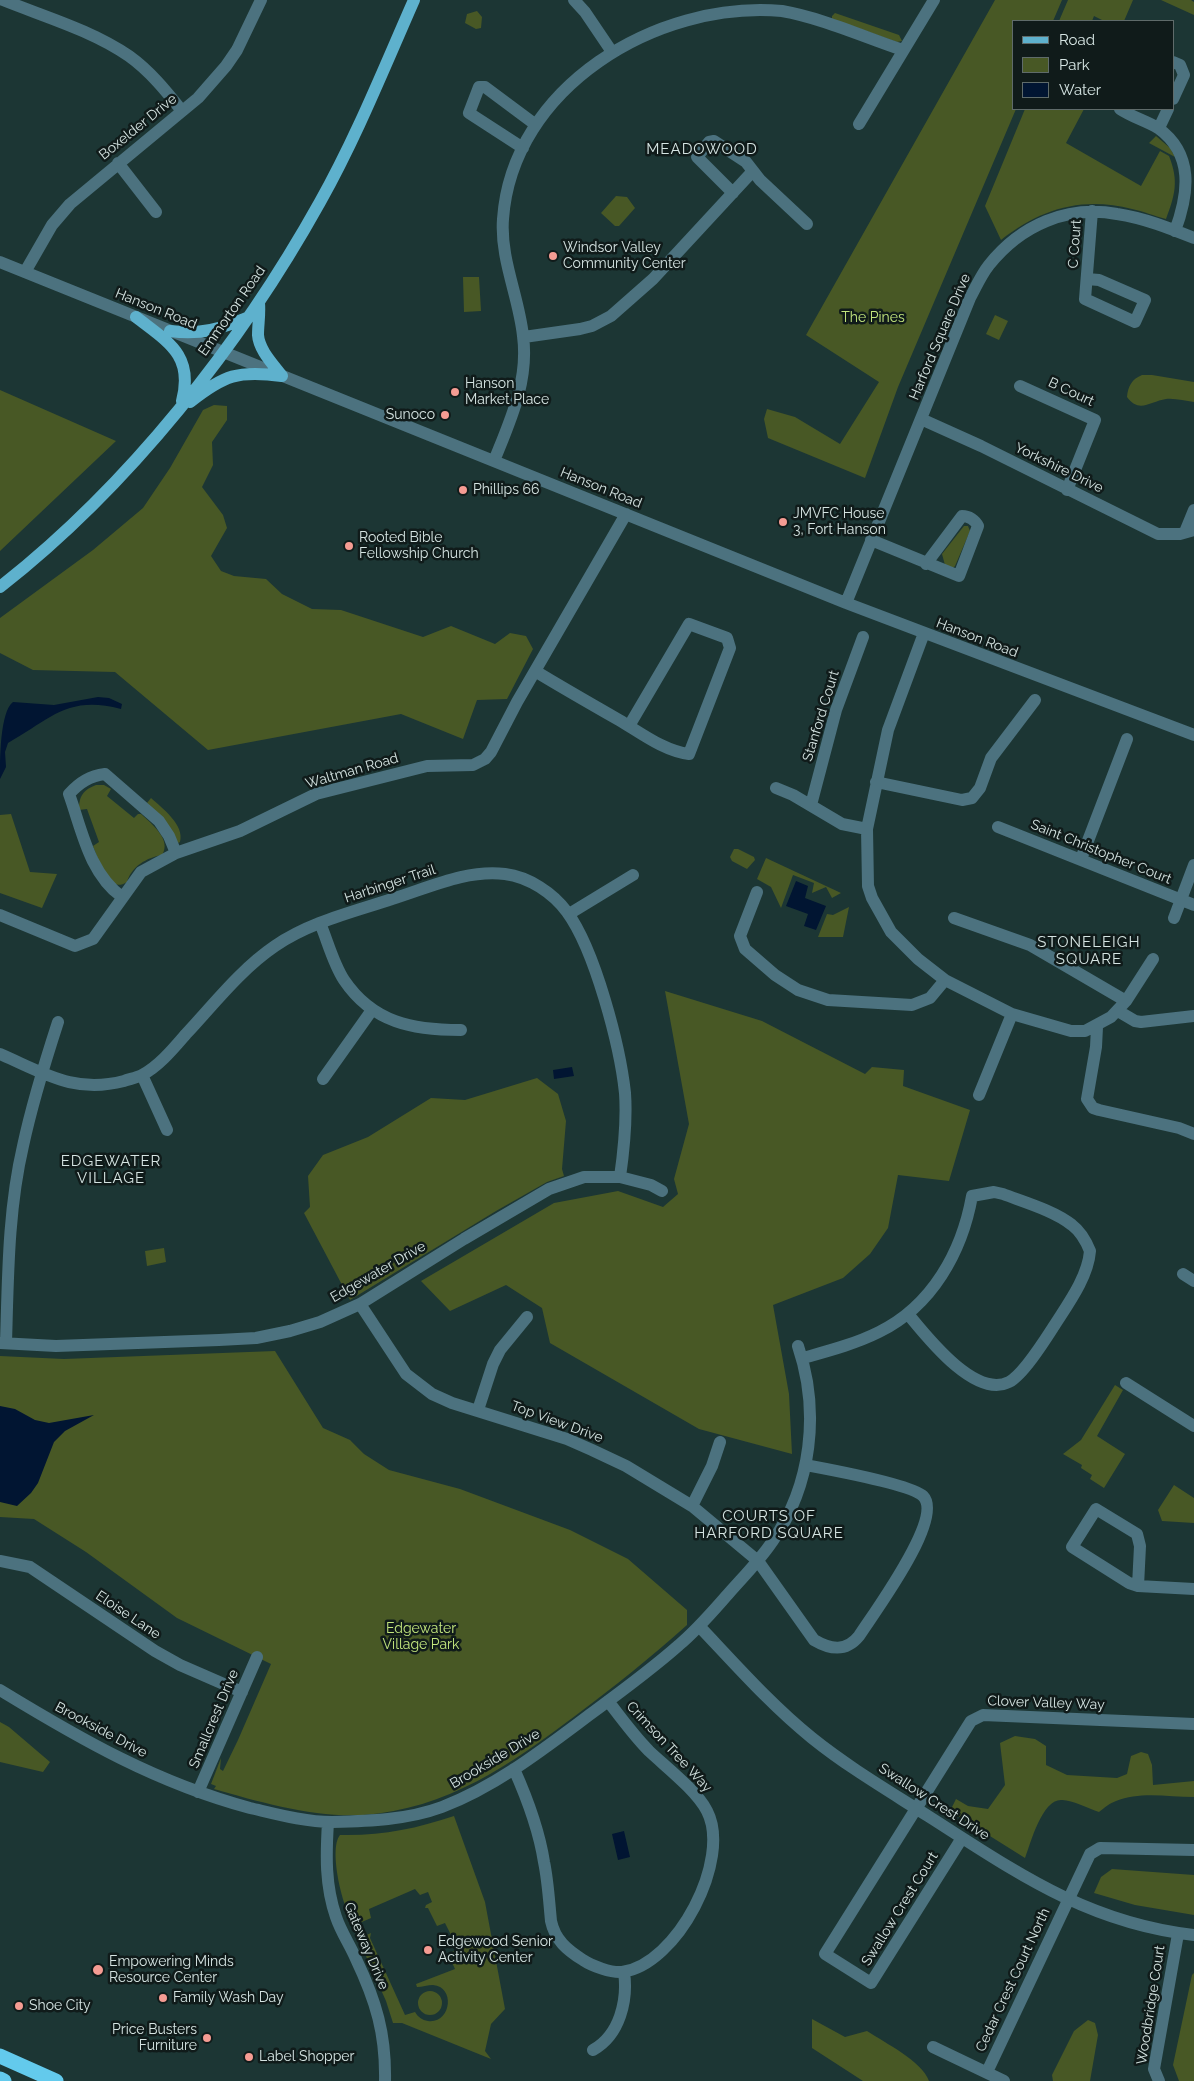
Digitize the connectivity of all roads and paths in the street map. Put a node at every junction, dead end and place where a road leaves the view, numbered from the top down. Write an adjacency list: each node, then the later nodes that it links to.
1 (3, 0): 13 (street)
2 (261, 0): 13 (street, Boxelder Drive)
3 (414, 0): 29 (main road, Emmorton Road)
4 (574, 0): 7 (street)
5 (934, 0): 8 (street)
6 (783, 6): 7 (street); 8 (street)
7 (610, 49): 15 (street)
8 (903, 50): 14 (street)
9 (1174, 63): 10 (street)
10 (1174, 97)
11 (1122, 110): 16 (street)
12 (1168, 110): 16 (street)
13 (182, 111): 18 (street, Boxelder Drive)
14 (859, 124)
15 (536, 125): 17 (street); 17 (street)
16 (1159, 128): 24 (street)
17 (523, 148): 33 (street)
18 (118, 163): 21 (street); 27 (street, Boxelder Drive)
19 (752, 172): 20 (street); 20 (street); 23 (street)
20 (733, 193): 33 (street)
21 (156, 212)
22 (1092, 212): 24 (street, Harford Square Drive); 28 (street, C Court); 39 (street, Harford Square Drive)
23 (807, 224)
24 (1175, 231): 25 (street, Harford Square Drive)
25 (1194, 238)
26 (0, 262): 27 (street, Hanson Road)
27 (25, 272): 30 (street, Hanson Road)
28 (1087, 279): 28 (street, C Court)
29 (259, 303): 31 (main road, Emmorton Road); 35 (main road)
30 (136, 317): 32 (street, Hanson Road); 37 (main road)
31 (249, 317): 32 (main road); 34 (main road, Emmorton Road)
32 (170, 331): 34 (street, Hanson Road)
33 (524, 337): 40 (street)
34 (223, 352): 35 (street, Hanson Road); 37 (main road, Emmorton Road)
35 (282, 376): 38 (main road); 40 (street, Hanson Road)
36 (1020, 386): 41 (street, B Court)
37 (182, 405): 38 (main road, Emmorton Road)
38 (172, 416): 47 (main road, Emmorton Road)
39 (921, 419): 41 (street, Yorkshire Drive); 45 (street, Harford Square Drive)
40 (494, 462): 43 (street, Hanson Road)
41 (1067, 490): 44 (street, Yorkshire Drive)
42 (1194, 510): 44 (street, Yorkshire Drive)
43 (626, 514): 48 (street, Hanson Road); 51 (street, Waltman Road)
44 (1189, 531)
45 (871, 540): 46 (street); 48 (street, Harford Square Drive)
46 (926, 564): 46 (street)
47 (0, 587)
48 (846, 603): 49 (street, Hanson Road)
49 (924, 634): 54 (street, Hanson Road); 56 (street)
50 (863, 637): 58 (street, Stanford Court)
51 (535, 671): 53 (street); 61 (street, Waltman Road)
52 (1035, 700): 56 (street)
53 (629, 726): 53 (street)
54 (1194, 735)
55 (1127, 739): 62 (street)
56 (876, 782): 60 (street)
57 (776, 788): 58 (street)
58 (811, 805): 60 (street)
59 (998, 827): 62 (street, Saint Christopher Court)
60 (867, 829): 75 (street)
61 (176, 852): 66 (street, Waltman Road); 66 (street)
62 (1081, 859): 67 (street, Saint Christopher Court)
63 (1194, 865): 67 (street)
64 (633, 875): 69 (street)
65 (757, 892): 75 (street)
66 (122, 897): 70 (street, Waltman Road)
67 (1181, 900): 68 (street, Saint Christopher Court); 72 (street)
68 (1194, 905)
69 (569, 914): 73 (street, Harbinger Trail); 90 (street, Harbinger Trail)
70 (0, 916)
71 (954, 918): 76 (street)
72 (1174, 918)
73 (320, 923): 77 (street); 85 (street, Harbinger Trail)
74 (1153, 959): 76 (street)
75 (945, 980): 78 (street)
76 (1122, 1006): 79 (street); 81 (street)
77 (372, 1010): 82 (street); 86 (street)
78 (1012, 1014): 81 (street); 87 (street)
79 (1194, 1016)
80 (58, 1022): 84 (street)
81 (1097, 1027): 89 (street)
82 (461, 1030)
83 (0, 1054): 84 (street, Harbinger Trail)
84 (42, 1072): 85 (street, Harbinger Trail); 95 (street)
85 (142, 1075): 88 (street)
86 (323, 1078)
87 (979, 1095)
88 (167, 1130)
89 (1194, 1134)
90 (620, 1177): 91 (street, Edgewater Drive); 92 (street, Edgewater Drive)
91 (662, 1191)
92 (360, 1304): 95 (street, Edgewater Drive); 99 (street, Top View Drive)
93 (908, 1314): 93 (street); 97 (street)
94 (526, 1317): 99 (street)
95 (3, 1343)
96 (798, 1346): 97 (street)
97 (803, 1358): 102 (street)
98 (1126, 1383): 100 (street)
99 (478, 1410): 103 (street, Top View Drive)
100 (1194, 1426)
101 (720, 1442): 103 (street)
102 (806, 1465): 105 (street); 105 (street, Top View Drive)
103 (692, 1506): 105 (street, Top View Drive)
104 (0, 1561): 111 (street, Eloise Lane)
105 (758, 1561): 108 (street, Brookside Drive)
106 (1138, 1586): 106 (street); 107 (street)
107 (1194, 1589)
108 (699, 1626): 112 (street, Brookside Drive); 116 (street, Swallow Crest Drive)
109 (257, 1657): 111 (street, Smallcrest Drive)
110 (0, 1690): 115 (street, Brookside Drive)
111 (242, 1692): 115 (street, Smallcrest Drive)
112 (608, 1702): 114 (street, Brookside Drive); 123 (street, Crimson Tree Way)
113 (1194, 1724): 116 (street, Clover Valley Way)
114 (514, 1769): 117 (street, Brookside Drive); 123 (street)
115 (198, 1792): 117 (street, Brookside Drive)
116 (917, 1809): 118 (street, Swallow Crest Drive); 118 (street, Swallow Crest Court)
117 (328, 1822): 131 (street, Gateway Drive)
118 (962, 1838): 120 (street, Swallow Crest Drive)
119 (1194, 1850): 120 (street, Cedar Crest Court North)
120 (1067, 1900): 121 (street, Swallow Crest Drive); 127 (street, Cedar Crest Court North)
121 (1178, 1934): 122 (street, Swallow Crest Drive); 133 (street, Woodbridge Court)
122 (1194, 1935)
123 (624, 1972): 125 (street)
124 (933, 2047): 127 (street, Cedar Crest Court North)
125 (593, 2050)
126 (0, 2056): 130 (highway)
127 (986, 2072): 132 (street, Cedar Crest Court North)
128 (0, 2079): 129 (highway)
129 (4, 2081)
130 (56, 2081)
131 (385, 2081)
132 (1004, 2081)
133 (1159, 2081)

